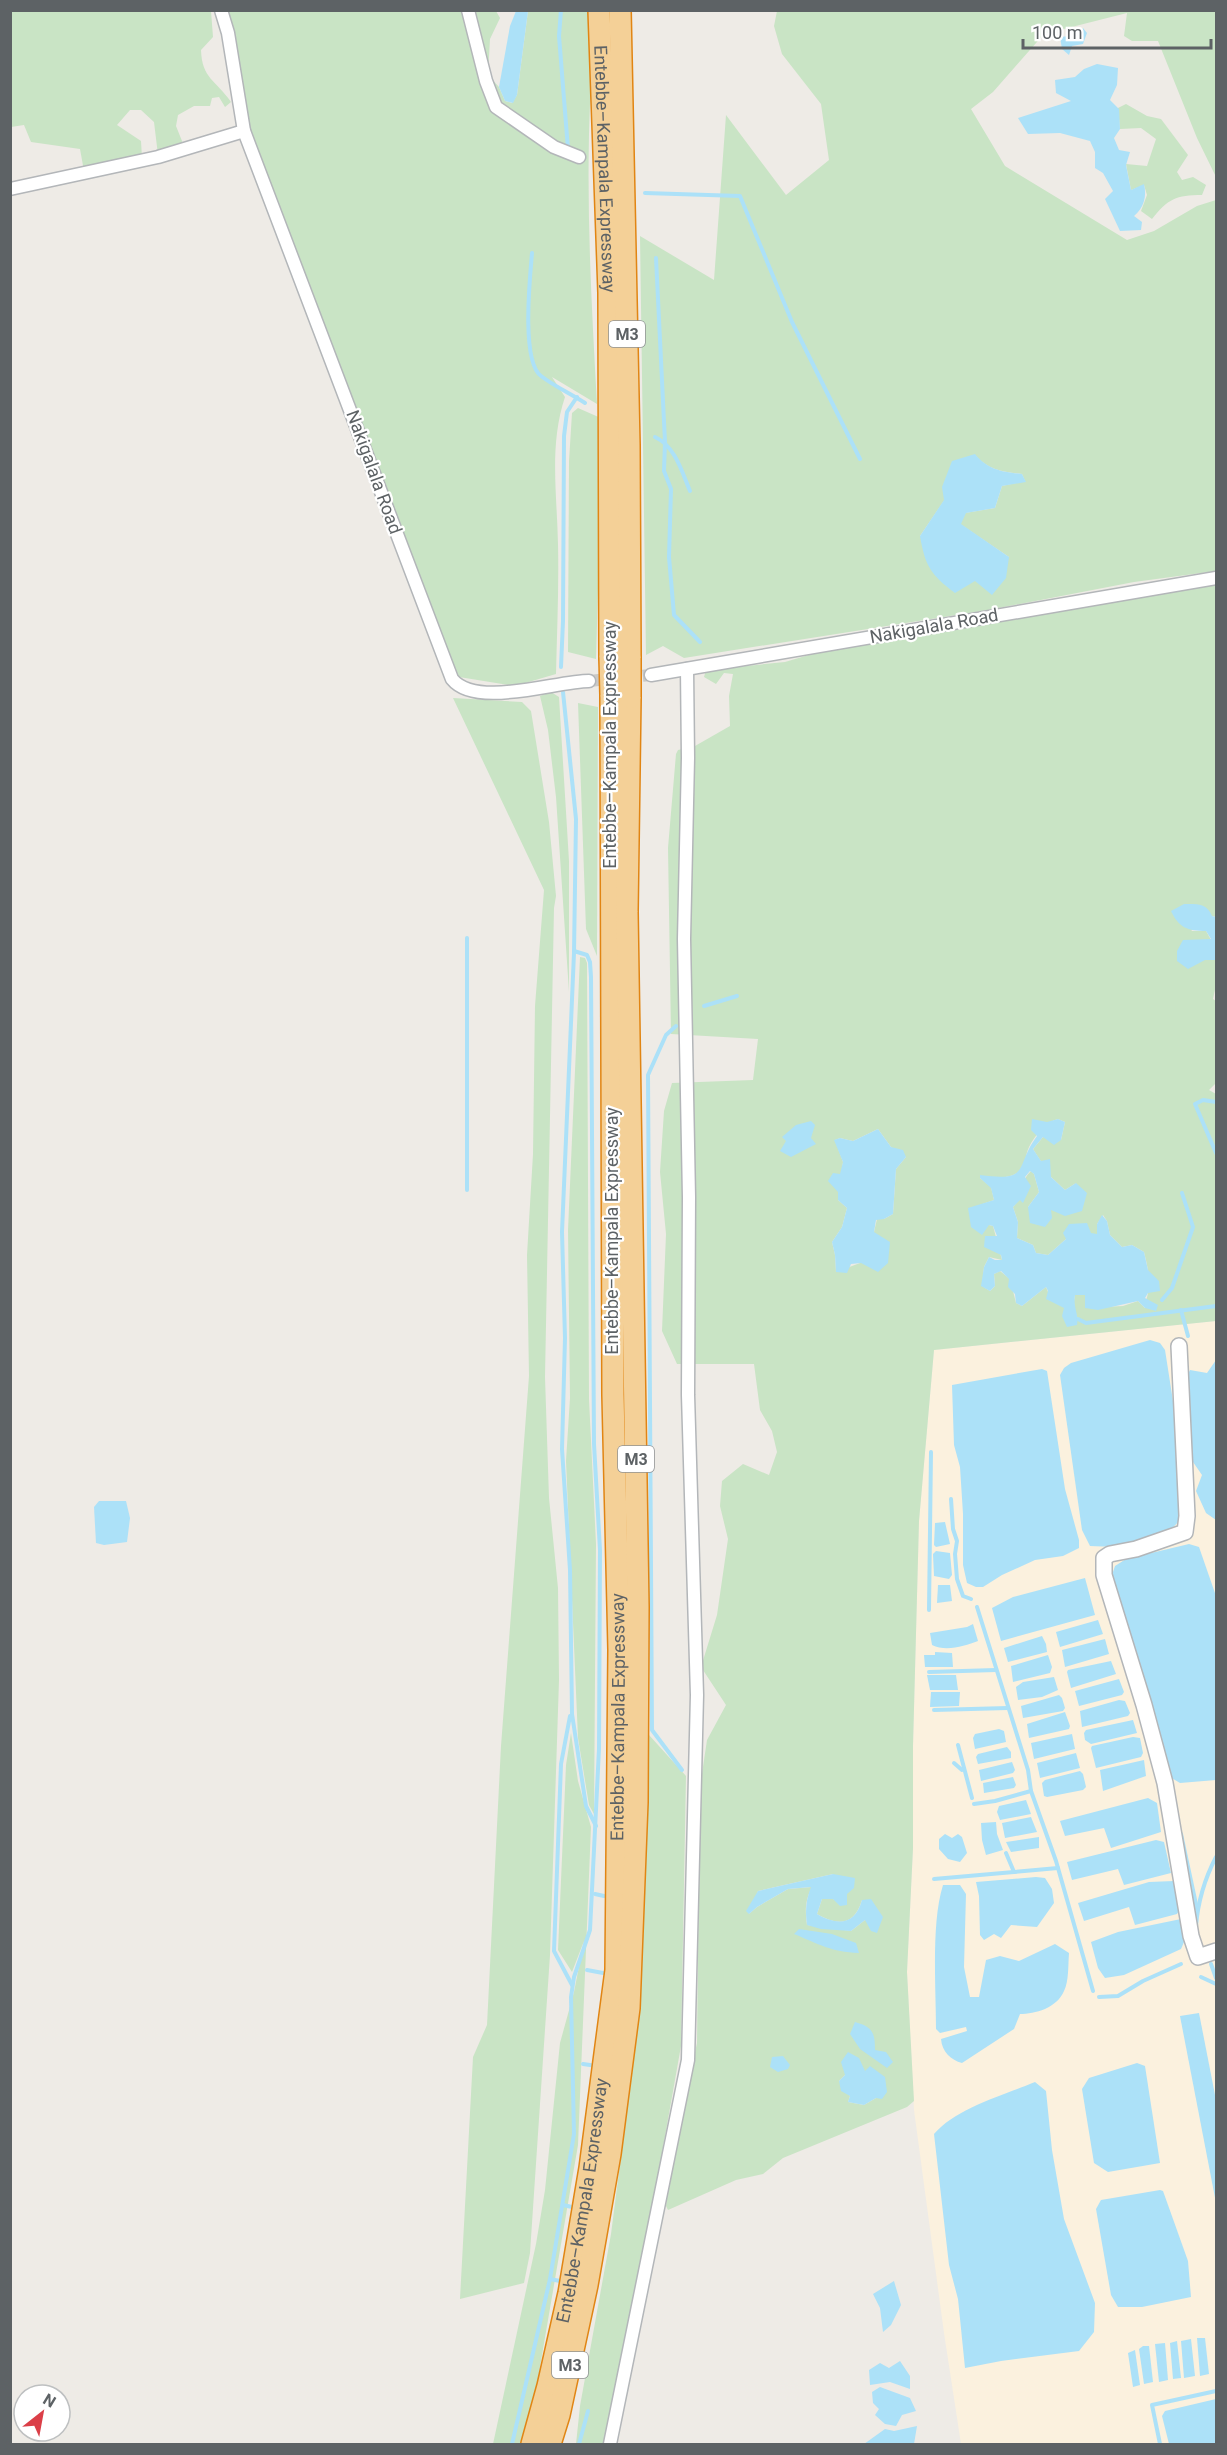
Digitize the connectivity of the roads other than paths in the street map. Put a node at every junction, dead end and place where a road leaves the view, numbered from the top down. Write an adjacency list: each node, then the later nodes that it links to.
1 (221, 10): 5 (street, Nakigalala Road)
2 (468, 10): 6 (street)
3 (599, 10): 9 (highway, Entebbe–Kampala Expressway / M3)
4 (620, 10): 9 (highway, Entebbe–Kampala Expressway / M3)
5 (244, 131): 7 (street); 12 (street, Nakigalala Road)
6 (579, 157)
7 (10, 189)
8 (1216, 578): 10 (street, Nakigalala Road)
9 (620, 658): 13 (highway, Entebbe–Kampala Expressway / M3, bridge)
10 (687, 669): 11 (street, Nakigalala Road); 20 (street)
11 (651, 675)
12 (590, 681)
13 (620, 696): 16 (highway, M3); 17 (highway, Entebbe–Kampala Expressway / M3)
14 (1179, 1346): 15 (street)
15 (1216, 1951)
16 (587, 2285): 18 (highway, M3); 19 (highway)
17 (532, 2445)
18 (550, 2445)
19 (562, 2445)
20 (610, 2445)

